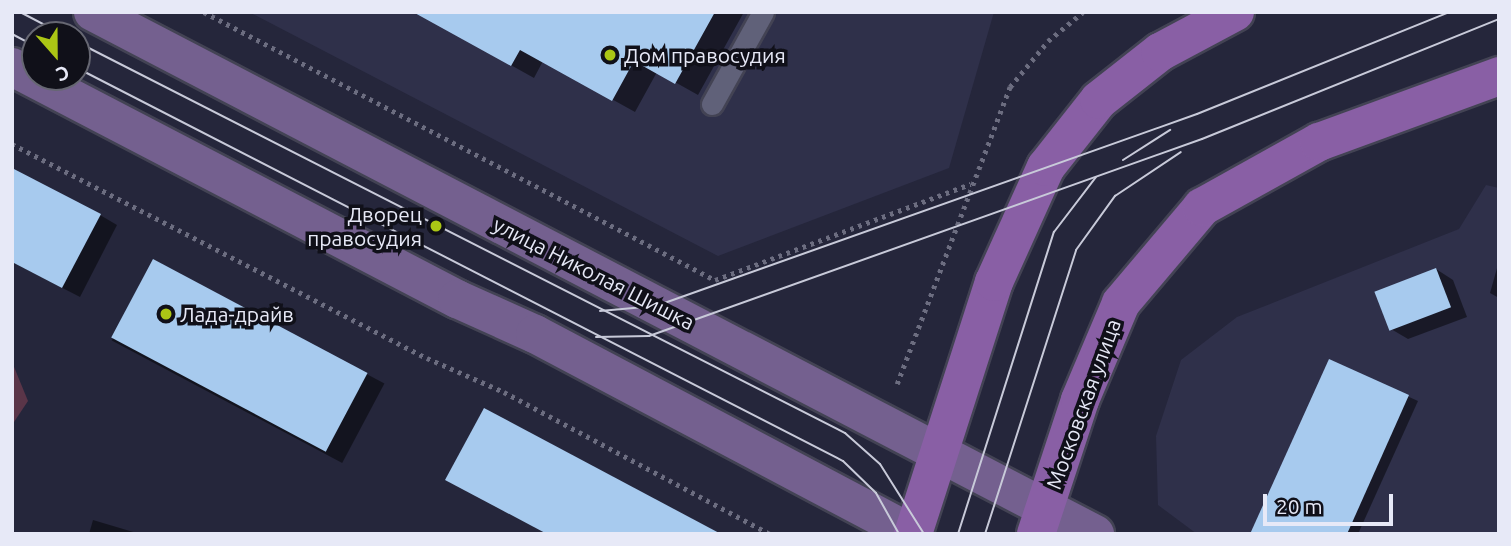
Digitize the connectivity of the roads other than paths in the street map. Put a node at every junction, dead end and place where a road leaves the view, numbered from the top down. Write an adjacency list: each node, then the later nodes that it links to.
1 (93, 12): 7 (main road, улица Николая Шишка)
2 (762, 12): 6 (lane)
3 (1235, 12): 7 (main road)
4 (12, 68): 9 (main road)
5 (1499, 76): 8 (main road, Московская улица)
6 (712, 104)
7 (940, 452): 8 (main road, улица Николая Шишка); 9 (main road)
8 (1040, 521): 10 (main road, улица Николая Шишка)
9 (913, 534)
10 (1095, 534)

